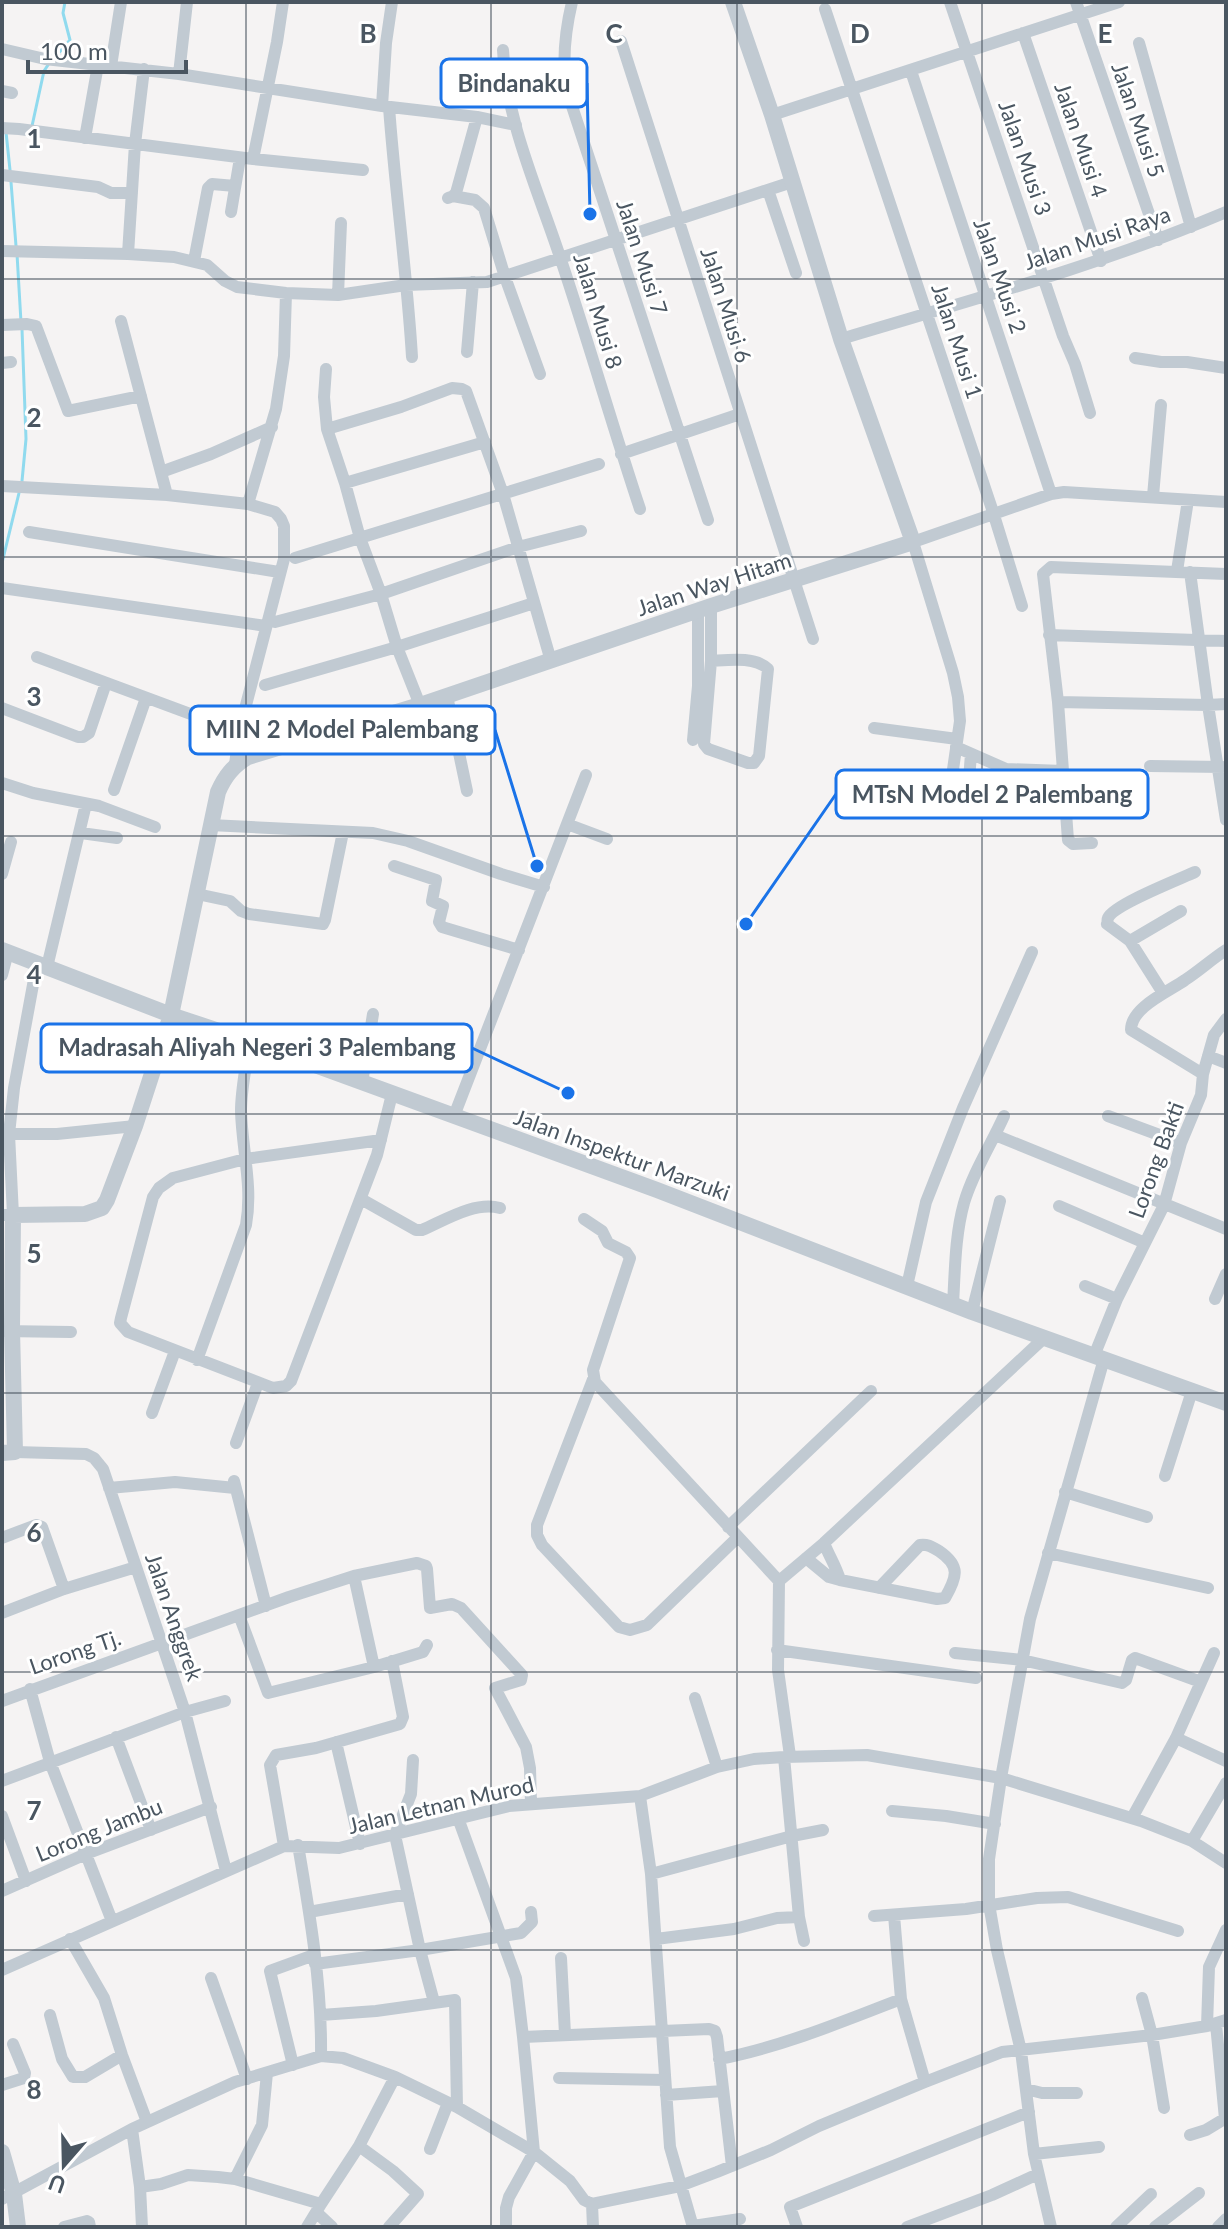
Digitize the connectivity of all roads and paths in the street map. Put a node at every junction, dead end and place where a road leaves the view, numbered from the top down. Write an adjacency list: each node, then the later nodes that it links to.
1 (121, 2): 17 (street)
2 (187, 2): 20 (street)
3 (283, 2): 21 (street)
4 (392, 2): 23 (street)
5 (572, 2): 42 (street, Jalan Musi 7)
6 (733, 2): 24 (street)
7 (950, 2): 16 (street, Jalan Musi 3)
8 (1119, 2): 9 (street)
9 (1078, 8): 11 (street); 43 (street, Jalan Musi 5)
10 (825, 9): 22 (street, Jalan Musi 1)
11 (1023, 33): 16 (street); 48 (street, Jalan Musi 4)
12 (621, 41): 39 (street, Jalan Musi 6)
13 (1139, 43): 41 (street)
14 (2, 49): 17 (street)
15 (503, 50): 26 (street, Jalan Musi 8)
16 (968, 52): 19 (street); 51 (street, Jalan Musi 3)
17 (104, 66): 18 (street); 28 (street)
18 (144, 69): 20 (street); 29 (street)
19 (911, 71): 22 (street); 56 (street, Jalan Musi 2)
20 (179, 74): 21 (street)
21 (268, 87): 23 (street); 30 (street)
22 (852, 90): 24 (street); 57 (street, Jalan Musi 1)
23 (386, 106): 25 (street); 53 (street)
24 (772, 115): 33 (street)
25 (477, 117): 26 (street); 50 (street)
26 (516, 125): 46 (street, Jalan Musi 8)
27 (2, 128): 28 (street)
28 (85, 138): 29 (street)
29 (135, 144): 30 (street); 36 (street)
30 (246, 158): 31 (street); 34 (street)
31 (363, 170)
32 (7, 175): 36 (street)
33 (792, 182): 35 (street); 60 (street)
34 (235, 186): 37 (street); 47 (street)
35 (768, 190): 39 (street); 49 (street)
36 (132, 193): 45 (street)
37 (231, 212)
38 (1226, 212): 41 (street, Jalan Musi Raya)
39 (678, 220): 42 (street); 70 (street, Jalan Musi 6)
40 (341, 223): 55 (street)
41 (1191, 227): 43 (street, Jalan Musi Raya)
42 (616, 239): 46 (street); 73 (street, Jalan Musi 7)
43 (1158, 240): 48 (street, Jalan Musi Raya)
44 (4, 251): 45 (street)
45 (128, 254): 47 (street)
46 (561, 259): 50 (street); 75 (street, Jalan Musi 8)
47 (194, 261): 54 (street)
48 (1101, 261): 51 (street, Jalan Musi Raya)
49 (796, 273)
50 (505, 277): 52 (street); 66 (street)
51 (1045, 278): 56 (street, Jalan Musi Raya); 69 (street, Jalan Musi 3)
52 (473, 282): 53 (street); 61 (street)
53 (406, 285): 55 (street); 62 (street)
54 (286, 293): 55 (street); 71 (street)
55 (338, 295)
56 (985, 295): 57 (street, Jalan Musi Raya); 81 (street, Jalan Musi 2)
57 (926, 313): 60 (street, Jalan Musi Raya); 88 (street, Jalan Musi 1)
58 (121, 321): 67 (street)
59 (7, 325): 67 (street)
60 (841, 339): 93 (street)
61 (467, 352)
62 (412, 357)
63 (1135, 358): 64 (street)
64 (1226, 368)
65 (326, 369): 72 (street)
66 (540, 374)
67 (141, 396): 77 (street)
68 (1161, 405): 83 (street)
69 (1090, 413)
70 (740, 414): 73 (street); 99 (street, Jalan Musi 6)
71 (272, 427): 77 (street); 86 (street)
72 (327, 429): 74 (street); 78 (street)
73 (679, 433): 75 (street); 89 (street, Jalan Musi 7)
74 (485, 442): 78 (street); 80 (street)
75 (621, 454): 87 (street, Jalan Musi 8)
76 (599, 464): 80 (street)
77 (161, 472): 82 (street)
78 (345, 483): 92 (street)
79 (6, 486): 82 (street)
80 (503, 494): 92 (street); 94 (street)
81 (1051, 494): 83 (street); 88 (street)
82 (167, 495): 86 (street)
83 (1153, 496): 84 (street)
84 (1188, 500): 85 (street); 97 (street)
85 (1226, 502)
86 (248, 504): 96 (street)
87 (640, 509)
88 (994, 514): 93 (street); 103 (street, Jalan Musi 1)
89 (708, 520)
90 (581, 531): 94 (street)
91 (29, 532): 96 (street)
92 (360, 538): 95 (street); 101 (street)
93 (913, 542): 99 (street, Jalan Way Hitam); 126 (street)
94 (518, 547): 101 (street); 102 (street)
95 (295, 558)
96 (279, 572): 105 (street)
97 (1183, 572): 98 (street); 106 (street); 108 (street)
98 (1226, 574)
99 (795, 581): 104 (street, Jalan Way Hitam); 107 (street, Jalan Musi 6)
100 (2, 588): 105 (street)
101 (381, 594): 105 (street); 110 (street)
102 (534, 603): 110 (street); 112 (street)
103 (1022, 606)
104 (704, 608): 112 (street, Jalan Way Hitam); 113 (street); 125 (street)
105 (270, 624): 124 (street)
106 (1049, 635): 108 (street); 118 (street)
107 (813, 639)
108 (1199, 640): 109 (street); 121 (street)
109 (1226, 641)
110 (397, 647): 115 (street); 120 (street)
111 (37, 657): 114 (street)
112 (551, 661): 116 (street, Jalan Way Hitam)
113 (711, 661): 113 (street)
114 (106, 683): 117 (street); 122 (street)
115 (265, 685)
116 (447, 696): 120 (street, Jalan Way Hitam); 135 (street)
117 (146, 698): 124 (street); 134 (street)
118 (1058, 702): 121 (street); 131 (street)
119 (1226, 704): 121 (street)
120 (420, 705): 128 (street, Jalan Way Hitam)
121 (1208, 705): 130 (street)
122 (2, 708)
123 (874, 728): 126 (street)
124 (239, 732): 128 (street)
125 (693, 740)
126 (957, 743): 127 (street); 138 (street)
127 (971, 754): 131 (street); 136 (street)
128 (235, 765): 141 (street)
129 (1150, 766): 130 (street)
130 (1222, 767): 139 (street)
131 (1063, 771): 148 (street)
132 (586, 775): 140 (street)
133 (2, 783): 137 (street)
134 (114, 790)
135 (467, 791)
136 (968, 792)
137 (86, 804): 142 (street); 144 (street)
138 (948, 804)
139 (1226, 820)
140 (567, 824): 146 (street); 152 (street)
141 (210, 825): 143 (street); 153 (street)
142 (155, 827)
143 (343, 832): 152 (street); 153 (street)
144 (81, 833): 145 (street); 160 (street)
145 (117, 838)
146 (607, 839)
147 (11, 842): 151 (street)
148 (1092, 843)
149 (394, 866): 156 (street)
150 (1195, 872): 155 (street)
151 (2, 874)
152 (544, 887): 156 (street)
153 (197, 894): 164 (street)
154 (1181, 911): 155 (street)
155 (1130, 941): 162 (street)
156 (519, 950): 172 (street)
157 (1226, 950): 162 (street)
158 (5, 951): 160 (street, Jalan Inspektur Marzuki); 161 (street)
159 (1032, 952): 191 (street)
160 (42, 965): 164 (street, Jalan Inspektur Marzuki); 176 (street)
161 (2, 975)
162 (1163, 993): 169 (street)
163 (373, 1014): 170 (street)
164 (171, 1015): 166 (street, Jalan Inspektur Marzuki); 175 (street)
165 (1226, 1019): 167 (street, Lorong Bakti)
166 (249, 1041): 170 (street, Jalan Inspektur Marzuki); 180 (street)
167 (1208, 1056): 168 (street); 169 (street, Lorong Bakti)
168 (1226, 1063)
169 (1203, 1074): 179 (street, Lorong Bakti)
170 (362, 1083): 171 (street, Jalan Inspektur Marzuki)
171 (392, 1094): 172 (street, Jalan Inspektur Marzuki); 178 (street)
172 (454, 1116): 191 (street, Jalan Inspektur Marzuki)
173 (1004, 1116): 177 (street)
174 (1108, 1116): 179 (street)
175 (135, 1126): 176 (street); 186 (street)
176 (9, 1134): 186 (street)
177 (995, 1135): 183 (street); 195 (street)
178 (381, 1140): 180 (street); 181 (street)
179 (1181, 1143): 183 (street, Lorong Bakti)
180 (245, 1159): 200 (street); 202 (street)
181 (361, 1199): 185 (street); 204 (street)
182 (1000, 1201): 196 (street)
183 (1164, 1205): 188 (street); 189 (street, Lorong Bakti)
184 (1059, 1206): 189 (street)
185 (500, 1208)
186 (8, 1215): 197 (street)
187 (584, 1219): 203 (street)
188 (1226, 1229)
189 (1145, 1243): 193 (street, Lorong Bakti)
190 (1226, 1274): 194 (street)
191 (907, 1286): 195 (street, Jalan Inspektur Marzuki)
192 (1085, 1286): 193 (street)
193 (1117, 1299): 201 (street, Lorong Bakti)
194 (1215, 1299)
195 (953, 1304): 196 (street, Jalan Inspektur Marzuki)
196 (972, 1312): 199 (street, Jalan Inspektur Marzuki)
197 (7, 1330): 198 (street); 210 (street)
198 (71, 1332)
199 (1044, 1338): 201 (street, Jalan Inspektur Marzuki); 218 (street)
200 (175, 1351): 202 (street); 208 (street)
201 (1099, 1358): 206 (street, Jalan Inspektur Marzuki); 213 (street, Lorong Bakti)
202 (197, 1360): 204 (street)
203 (594, 1377): 215 (street); 216 (street)
204 (258, 1383): 209 (street)
205 (871, 1391): 215 (street)
206 (1192, 1391): 207 (street, Jalan Inspektur Marzuki); 211 (street)
207 (1226, 1403)
208 (152, 1413)
209 (236, 1443)
210 (9, 1452): 212 (street, Jalan Anggrek)
211 (1165, 1476)
212 (109, 1488): 221 (street, Jalan Anggrek); 228 (street)
213 (1065, 1492): 214 (street); 219 (street, Lorong Bakti)
214 (1147, 1517)
215 (728, 1527): 216 (street)
216 (738, 1537): 224 (street)
217 (2, 1538): 227 (street)
218 (824, 1543): 220 (street); 223 (street)
219 (1048, 1553): 226 (street); 236 (street, Lorong Bakti)
220 (806, 1558): 223 (street); 224 (street)
221 (136, 1567): 227 (street); 231 (street, Jalan Anggrek)
222 (354, 1576): 228 (street, Lorong Tj.); 238 (street); 258 (street, Lorong Tj.)
223 (840, 1580): 225 (street)
224 (779, 1581): 233 (street)
225 (879, 1588): 225 (street)
226 (1208, 1588)
227 (64, 1589): 229 (street)
228 (266, 1606): 230 (street, Lorong Tj.)
229 (2, 1613)
230 (239, 1615): 231 (street, Lorong Tj.); 238 (street)
231 (161, 1643): 241 (street, Lorong Tj.); 245 (street, Jalan Anggrek)
232 (427, 1645): 237 (street)
233 (777, 1650): 239 (street); 249 (street)
234 (955, 1653): 236 (street)
235 (1214, 1653): 240 (street)
236 (1022, 1660): 240 (street); 254 (street, Lorong Bakti)
237 (392, 1661): 238 (street); 248 (street)
238 (374, 1667)
239 (976, 1678)
240 (1201, 1682): 247 (street)
241 (30, 1689): 243 (street, Lorong Tj.); 252 (street)
242 (695, 1698): 253 (street)
243 (2, 1701)
244 (225, 1701): 245 (street)
245 (185, 1712): 246 (street); 259 (street, Jalan Anggrek)
246 (116, 1737): 252 (street); 265 (street)
247 (1176, 1738): 251 (street); 263 (street)
248 (336, 1742): 270 (street); 272 (street)
249 (787, 1756): 253 (street, Jalan Letnan Murod); 254 (street, Jalan Letnan Murod); 268 (street)
250 (413, 1760): 267 (street)
251 (1226, 1761)
252 (50, 1762): 255 (street); 273 (street)
253 (717, 1767): 257 (street, Jalan Letnan Murod)
254 (1001, 1778): 263 (street, Jalan Letnan Murod); 264 (street, Lorong Bakti)
255 (2, 1781)
256 (1226, 1783): 269 (street)
257 (640, 1796): 258 (street, Jalan Letnan Murod); 276 (street)
258 (531, 1804): 262 (street, Jalan Letnan Murod)
259 (211, 1807): 265 (street, Lorong Jambu); 275 (street, Jalan Anggrek)
260 (892, 1811): 264 (street)
261 (2, 1816): 277 (street)
262 (458, 1818): 267 (street, Jalan Letnan Murod); 289 (street)
263 (1132, 1818): 269 (street, Jalan Letnan Murod)
264 (995, 1824): 280 (street, Lorong Bakti)
265 (151, 1830): 273 (street, Lorong Jambu)
266 (823, 1830): 268 (street)
267 (395, 1835): 270 (street, Jalan Letnan Murod); 279 (street)
268 (792, 1836): 276 (street); 285 (street)
269 (1192, 1841): 274 (street, Jalan Letnan Murod)
270 (360, 1844): 271 (street, Jalan Letnan Murod)
271 (298, 1845): 272 (street, Jalan Letnan Murod); 281 (street)
272 (284, 1846): 275 (street, Jalan Letnan Murod)
273 (86, 1854): 277 (street, Lorong Jambu); 286 (street)
274 (1226, 1863)
275 (226, 1871): 286 (street, Jalan Letnan Murod)
276 (651, 1874): 291 (street)
277 (26, 1881): 278 (street, Lorong Jambu)
278 (2, 1891)
279 (408, 1894): 281 (street); 293 (street)
280 (989, 1904): 283 (street); 288 (street); 311 (street, Lorong Bakti)
281 (309, 1912): 295 (street)
282 (531, 1912): 289 (street)
283 (894, 1915): 284 (street); 301 (street)
284 (874, 1916)
285 (799, 1917): 291 (street); 292 (street)
286 (112, 1921): 290 (street, Jalan Letnan Murod)
287 (1226, 1930): 297 (street)
288 (1178, 1931)
289 (502, 1937): 293 (street); 309 (street)
290 (70, 1939): 298 (street, Jalan Letnan Murod); 312 (street)
291 (656, 1939): 306 (street)
292 (804, 1941)
293 (420, 1950): 295 (street); 302 (street)
294 (561, 1958): 307 (street)
295 (315, 1960): 304 (street); 315 (street)
296 (1226, 1963): 297 (street)
297 (1209, 1967): 305 (street)
298 (2, 1970)
299 (211, 1978): 319 (street)
300 (1142, 1998): 308 (street)
301 (901, 1999): 314 (street); 321 (street)
302 (434, 2002): 304 (street); 327 (street)
303 (50, 2015): 312 (street)
304 (321, 2015): 313 (street)
305 (1216, 2023): 308 (street); 330 (street)
306 (662, 2032): 307 (street); 314 (street); 320 (street)
307 (565, 2034): 309 (street)
308 (1152, 2035): 311 (street); 328 (street)
309 (523, 2037): 338 (street)
310 (13, 2044): 322 (street)
311 (1021, 2051): 321 (street); 323 (street, Lorong Bakti)
312 (122, 2055): 331 (street)
313 (321, 2056): 315 (street); 317 (street)
314 (719, 2059): 324 (street)
315 (293, 2065): 316 (street)
316 (267, 2073): 319 (street); 342 (street)
317 (395, 2077): 327 (street); 334 (street)
318 (559, 2078): 320 (street)
319 (247, 2079): 331 (street)
320 (665, 2080): 326 (street)
321 (925, 2082): 340 (street)
322 (2, 2085)
323 (1026, 2089): 325 (street); 329 (street, Lorong Bakti)
324 (723, 2091): 326 (street); 340 (street)
325 (1077, 2093)
326 (666, 2095): 343 (street)
327 (452, 2105): 336 (street); 338 (street)
328 (1164, 2108)
329 (1029, 2112): 339 (street, Lorong Bakti); 362 (street)
330 (1225, 2119): 333 (street)
331 (147, 2122): 332 (street)
332 (132, 2129): 344 (street); 347 (street)
333 (1190, 2135)
334 (359, 2146): 349 (street); 358 (street)
335 (1099, 2147): 339 (street)
336 (430, 2149)
337 (2, 2152): 347 (street)
338 (534, 2152): 348 (street); 359 (street)
339 (1034, 2154): 341 (street, Lorong Bakti)
340 (732, 2166): 343 (street)
341 (1038, 2174): 363 (street); 364 (street, Lorong Bakti)
342 (235, 2179): 344 (street); 349 (street)
343 (680, 2186): 348 (street); 361 (street)
344 (140, 2187): 355 (street)
345 (1199, 2193): 366 (street)
346 (1151, 2194): 365 (street)
347 (8, 2196): 353 (street)
348 (592, 2204): 360 (street)
349 (319, 2208): 356 (street); 357 (street)
350 (740, 2219): 361 (street)
351 (1226, 2219): 367 (street)
352 (68, 2226): 354 (street)
353 (17, 2227)
354 (90, 2227)
355 (142, 2227)
356 (307, 2227)
357 (332, 2227)
358 (389, 2227)
359 (506, 2227)
360 (593, 2227)
361 (693, 2227)
362 (797, 2227)
363 (907, 2227)
364 (1051, 2227)
365 (1116, 2227)
366 (1155, 2227)
367 (1218, 2227)

